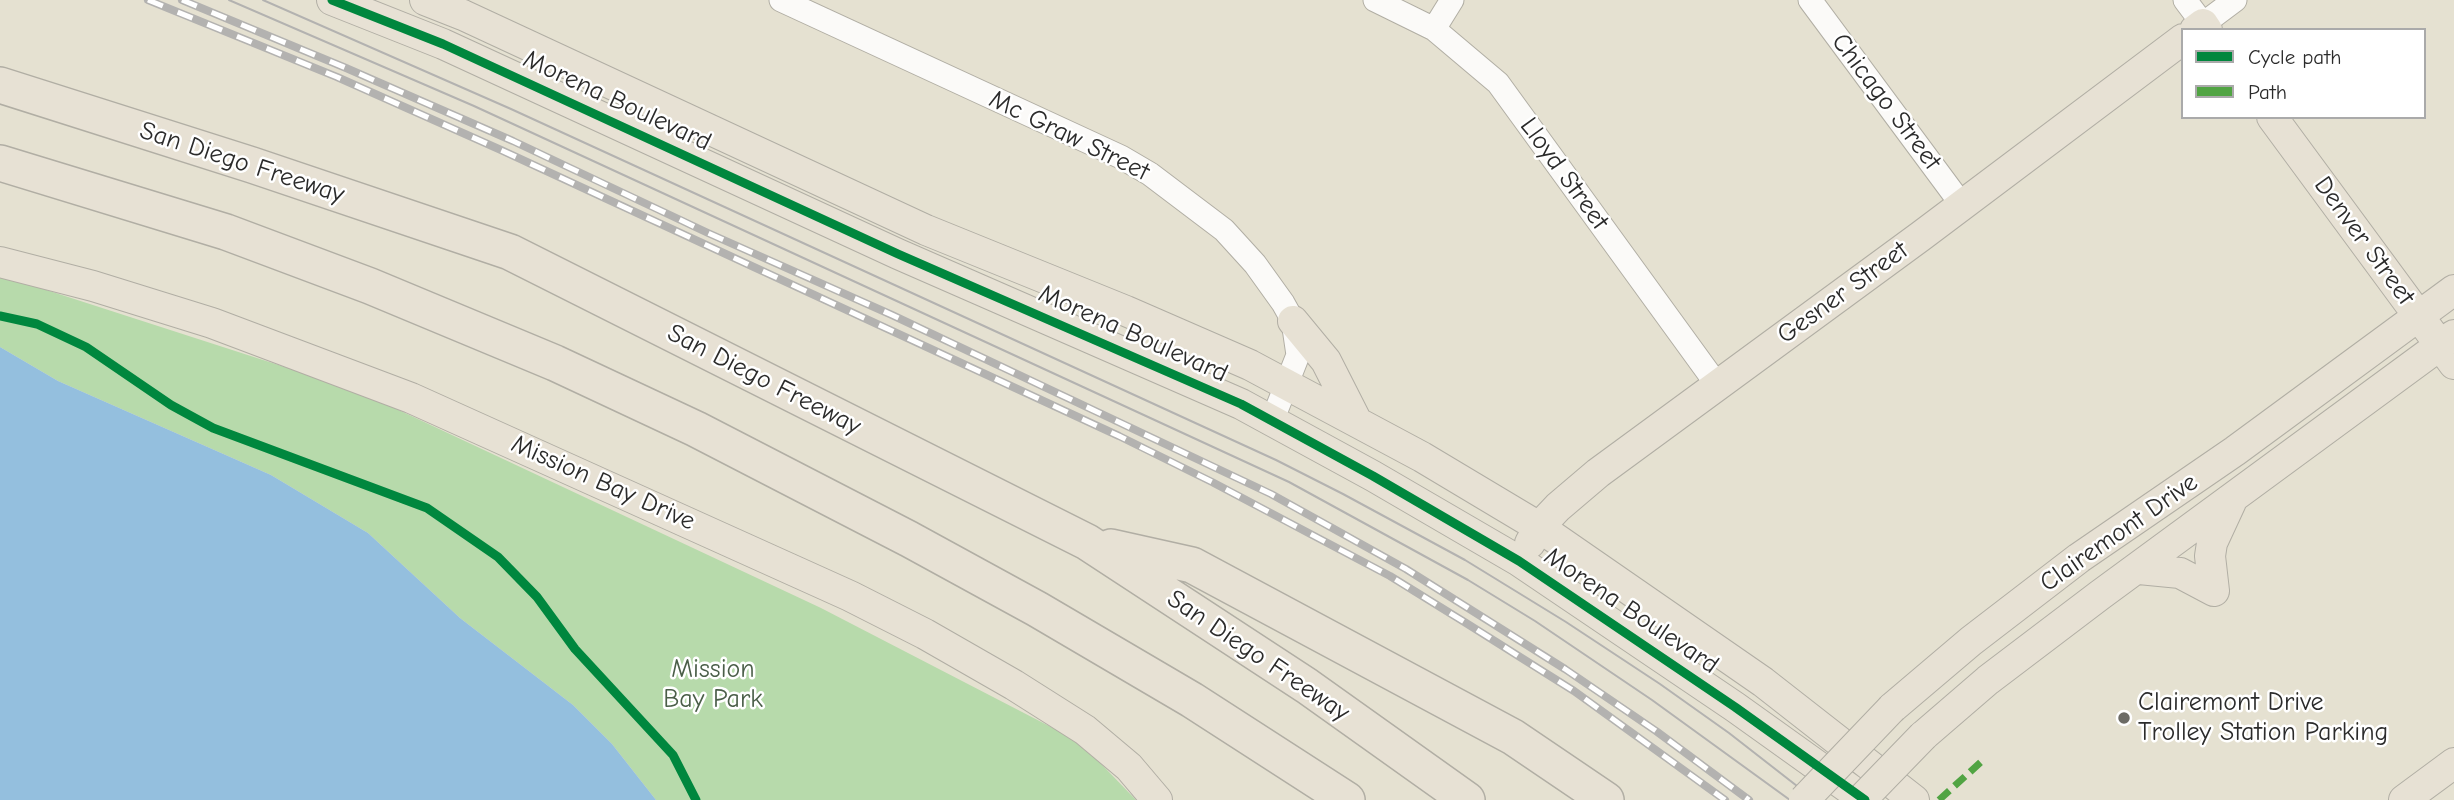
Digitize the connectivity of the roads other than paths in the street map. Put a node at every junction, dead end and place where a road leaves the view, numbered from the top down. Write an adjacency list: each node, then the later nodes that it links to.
1 (332, 0): 24 (main road, Morena Boulevard)
2 (425, 0): 22 (main road, Morena Boulevard)
3 (781, 0): 20 (street, Mc Graw Street)
4 (1375, 0): 11 (street, Lloyd Street)
5 (1452, 0): 11 (street)
6 (1810, 0): 16 (street, Chicago Street)
7 (2185, 0): 9 (street)
8 (2235, 0): 10 (street, Gesner Street)
9 (2196, 28)
10 (2201, 28)
11 (1434, 29): 23 (street, Lloyd Street)
12 (2181, 43): 16 (main road, Gesner Street)
13 (0, 85): 28 (highway, San Diego Freeway)
14 (2274, 119): 19 (main road, Denver Street)
15 (0, 163): 31 (highway)
16 (1962, 205): 23 (main road, Gesner Street)
17 (0, 262): 33 (main road, Mission Bay Drive)
18 (2454, 290): 19 (main road, Clairemont Drive)
19 (2419, 316): 21 (main road, Denver Street); 38 (main road, Clairemont Drive, bridge)
20 (1293, 321): 22 (street, Mc Graw Street); 25 (main road)
21 (2449, 348): 26 (main road, Clairemont Drive)
22 (1287, 386): 24 (street, Mc Graw Street); 25 (main road, Morena Boulevard)
23 (1718, 386): 27 (main road, Gesner Street)
24 (1272, 421): 29 (main road, Morena Boulevard)
25 (1357, 422): 27 (main road, Morena Boulevard)
26 (2232, 499): 30 (main road, Clairemont Drive); 30 (main road)
27 (1539, 527): 29 (main road, Gesner Street); 40 (main road, Morena Boulevard)
28 (1087, 542): 36 (highway, San Diego Freeway); 37 (highway)
29 (1519, 561): 39 (main road, Morena Boulevard)
30 (2139, 569): 39 (main road, Clairemont Drive, bridge)
31 (1192, 700): 34 (highway); 35 (highway)
32 (2454, 763): 41 (main road)
33 (1157, 800)
34 (1310, 800)
35 (1348, 800)
36 (1467, 800)
37 (1606, 800)
38 (1804, 800)
39 (1863, 800)
40 (1914, 800)
41 (2404, 800)

